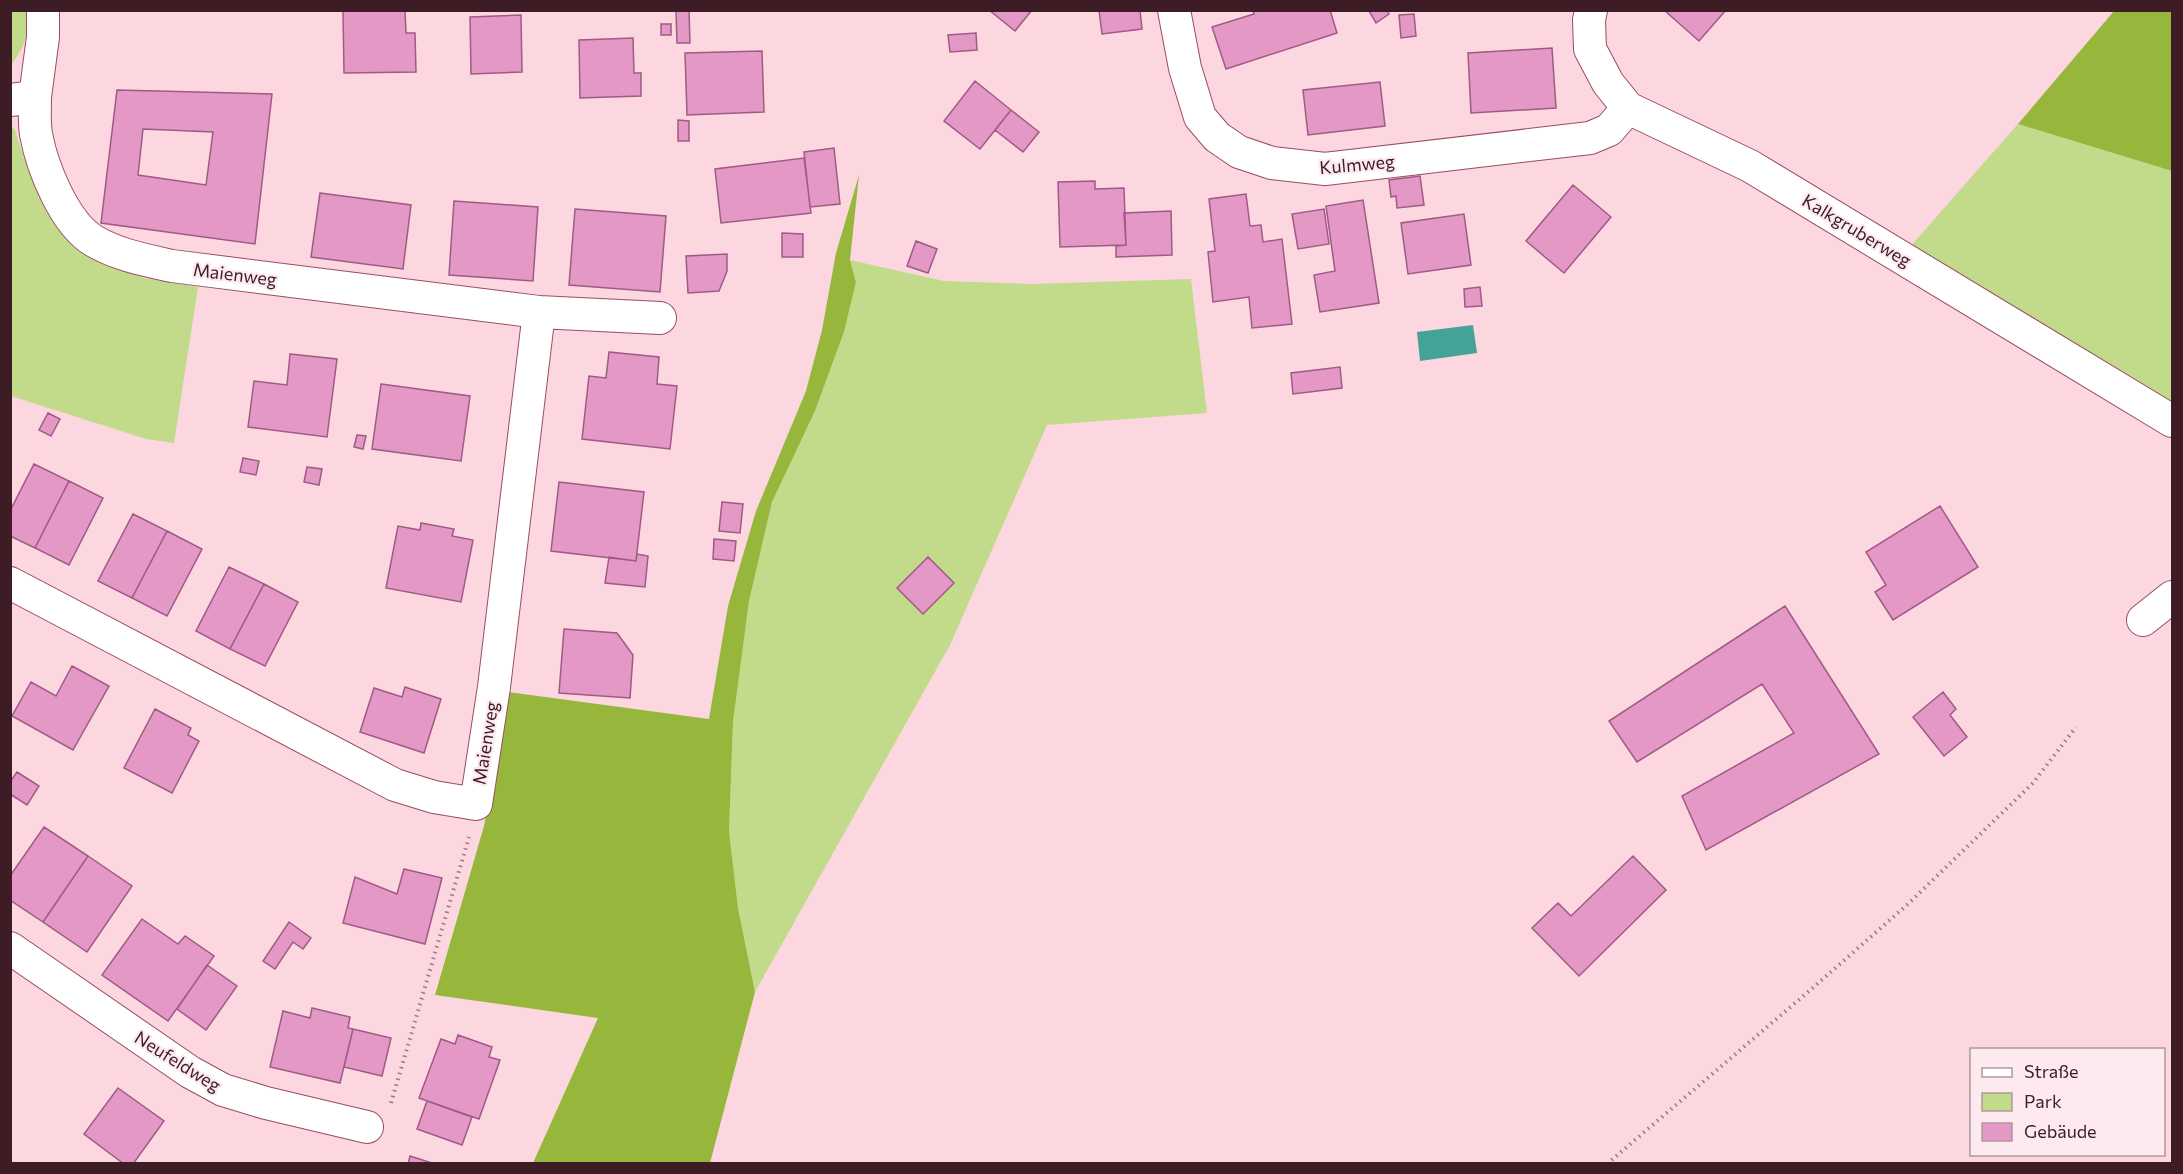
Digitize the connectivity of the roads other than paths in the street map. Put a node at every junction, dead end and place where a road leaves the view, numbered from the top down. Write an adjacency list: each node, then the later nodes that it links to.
1 (43, 10): 4 (street, Maienweg)
2 (1174, 10): 5 (street, Kulmweg)
3 (1591, 10): 5 (street, Kalkgruberweg)
4 (23, 99): 6 (street, Maienweg)
5 (1628, 108): 8 (street, Kalkgruberweg)
6 (539, 312): 7 (street, Maienweg); 9 (street, Maienweg)
7 (660, 318)
8 (2172, 421)
9 (10, 583)
10 (2172, 597): 11 (street)
11 (2143, 620)
12 (10, 948): 13 (street, Neufeldweg)
13 (367, 1127)

